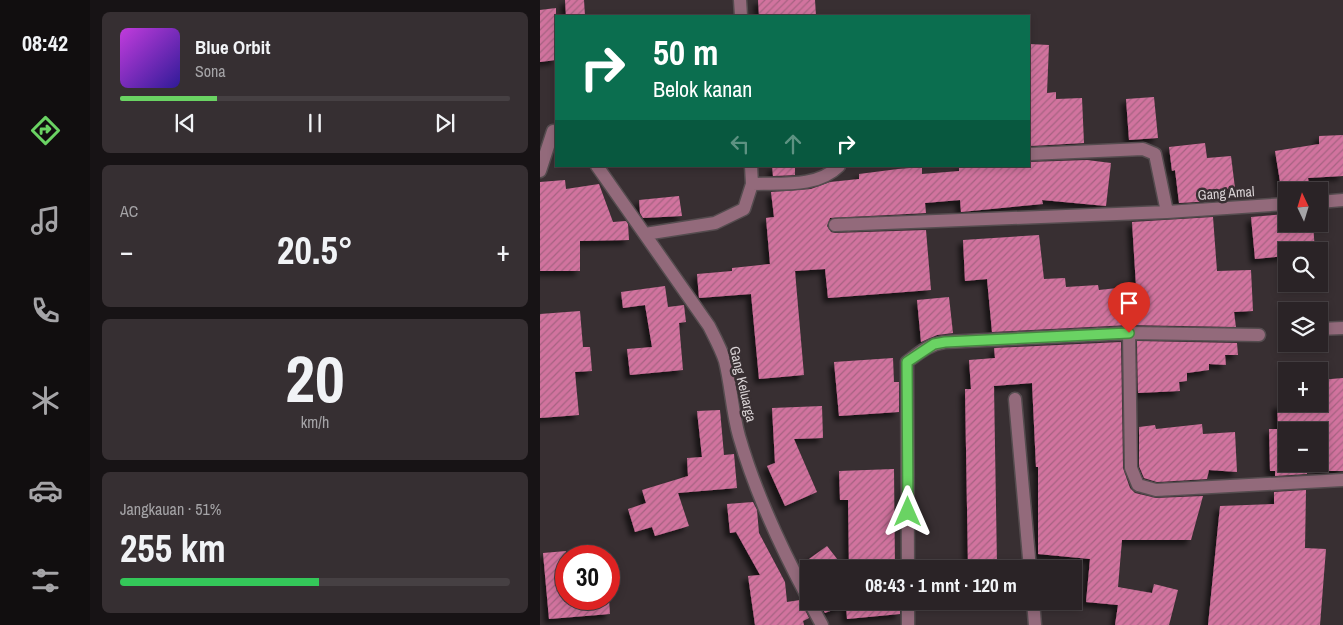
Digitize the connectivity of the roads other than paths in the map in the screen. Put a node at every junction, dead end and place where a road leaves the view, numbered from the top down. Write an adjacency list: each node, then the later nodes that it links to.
1 (740, 0): 2 (street)
2 (741, 15)
3 (540, 126): 4 (street)
4 (555, 132): 9 (street)
5 (1030, 154): 14 (street)
6 (599, 167): 16 (street, Gang Keluarga)
7 (751, 167): 10 (street)
8 (838, 167): 10 (street)
9 (540, 171)
10 (752, 184): 16 (street)
11 (1343, 200): 12 (street)
12 (1328, 201)
13 (1278, 205): 14 (street, Gang Amal)
14 (1167, 212): 15 (street, Gang Amal)
15 (835, 225)
16 (646, 234): 25 (street, Gang Keluarga)
17 (1343, 328): 18 (street)
18 (1328, 329)
19 (1129, 333): 20 (street); 22 (street); 23 (street)
20 (1260, 335)
21 (1015, 399): 24 (street)
22 (1343, 480)
23 (908, 560)
24 (1029, 560)
25 (800, 584)
26 (814, 610): 29 (street, Gang Keluarga)
27 (908, 610): 30 (street)
28 (1034, 610): 31 (street)
29 (822, 625)
30 (908, 625)
31 (1035, 625)

